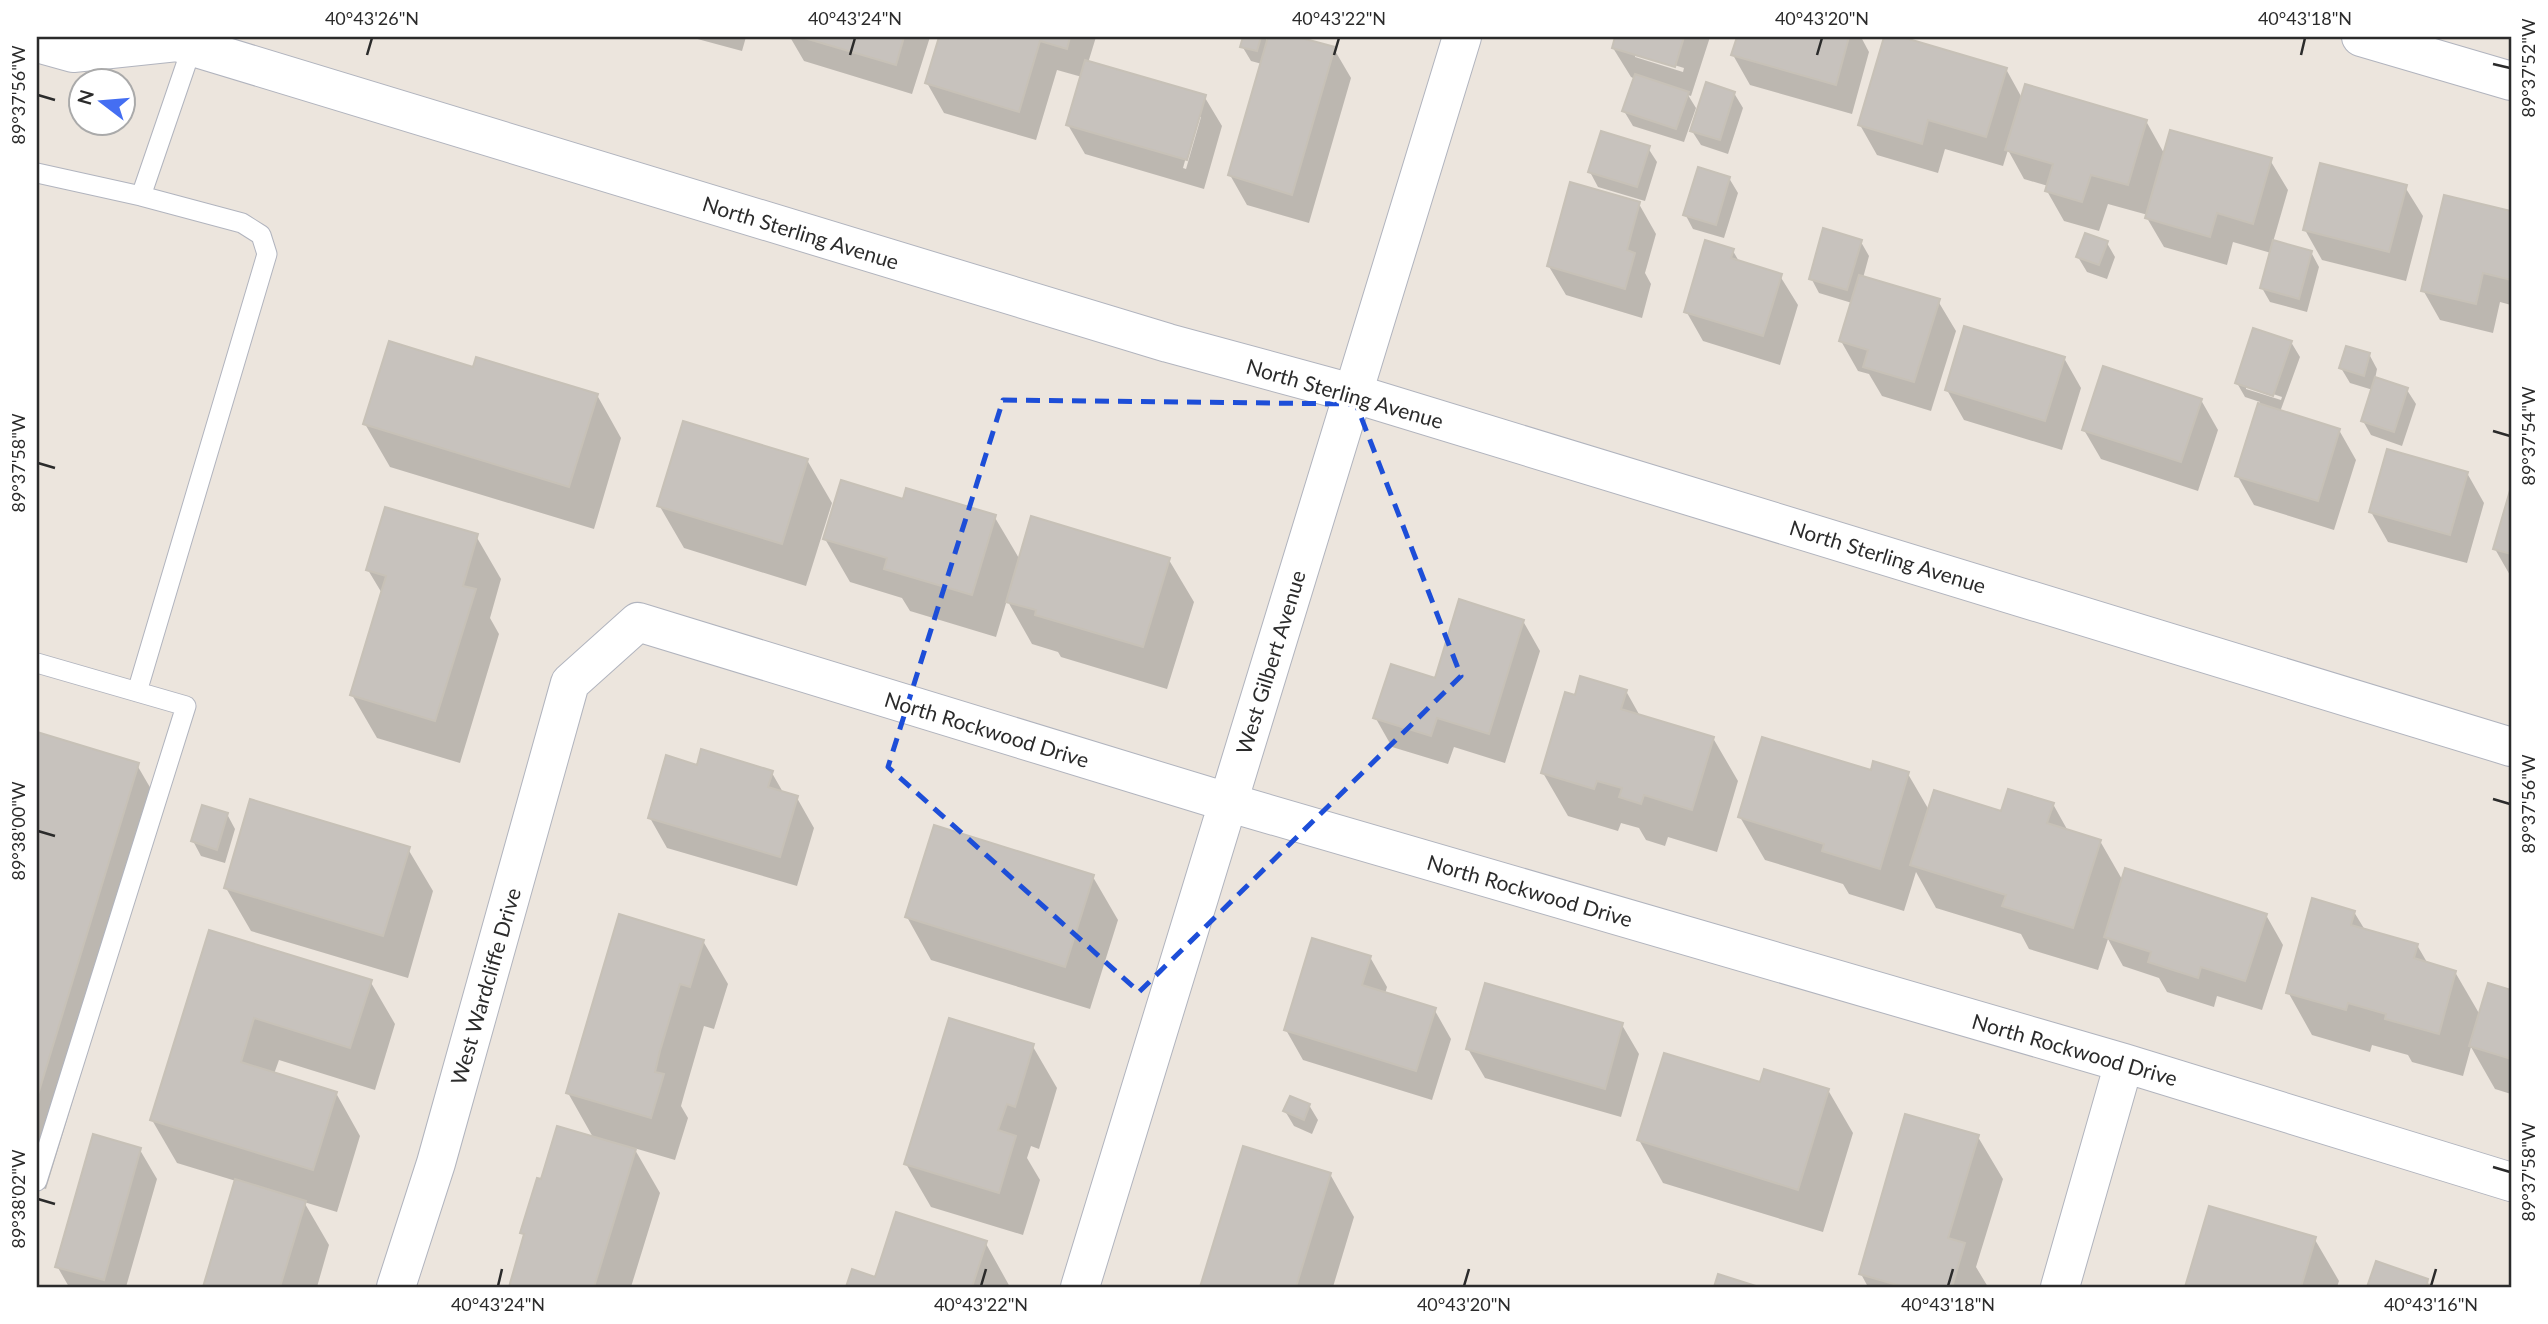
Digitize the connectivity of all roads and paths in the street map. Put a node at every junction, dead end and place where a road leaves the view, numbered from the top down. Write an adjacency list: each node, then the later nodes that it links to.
1 (1462, 37): 8 (street, West Gilbert Avenue)
2 (2361, 37): 5 (street)
3 (184, 41): 4 (street, North Sterling Avenue); 7 (lane); 8 (street, North Sterling Avenue)
4 (37, 43)
5 (2511, 81)
6 (37, 173): 7 (lane)
7 (141, 196): 11 (lane)
8 (1352, 393): 12 (street, North Sterling Avenue); 13 (street, West Gilbert Avenue)
9 (37, 663): 11 (lane)
10 (570, 682): 13 (street, North Rockwood Drive); 17 (street, West Wardcliffe Drive)
11 (137, 692): 15 (lane)
12 (2511, 747)
13 (1227, 802): 14 (street, North Rockwood Drive); 18 (street, West Gilbert Avenue)
14 (2124, 1063): 16 (street, North Rockwood Drive); 19 (street)
15 (37, 1181)
16 (2511, 1182)
17 (396, 1287)
18 (1080, 1287)
19 (2060, 1287)

